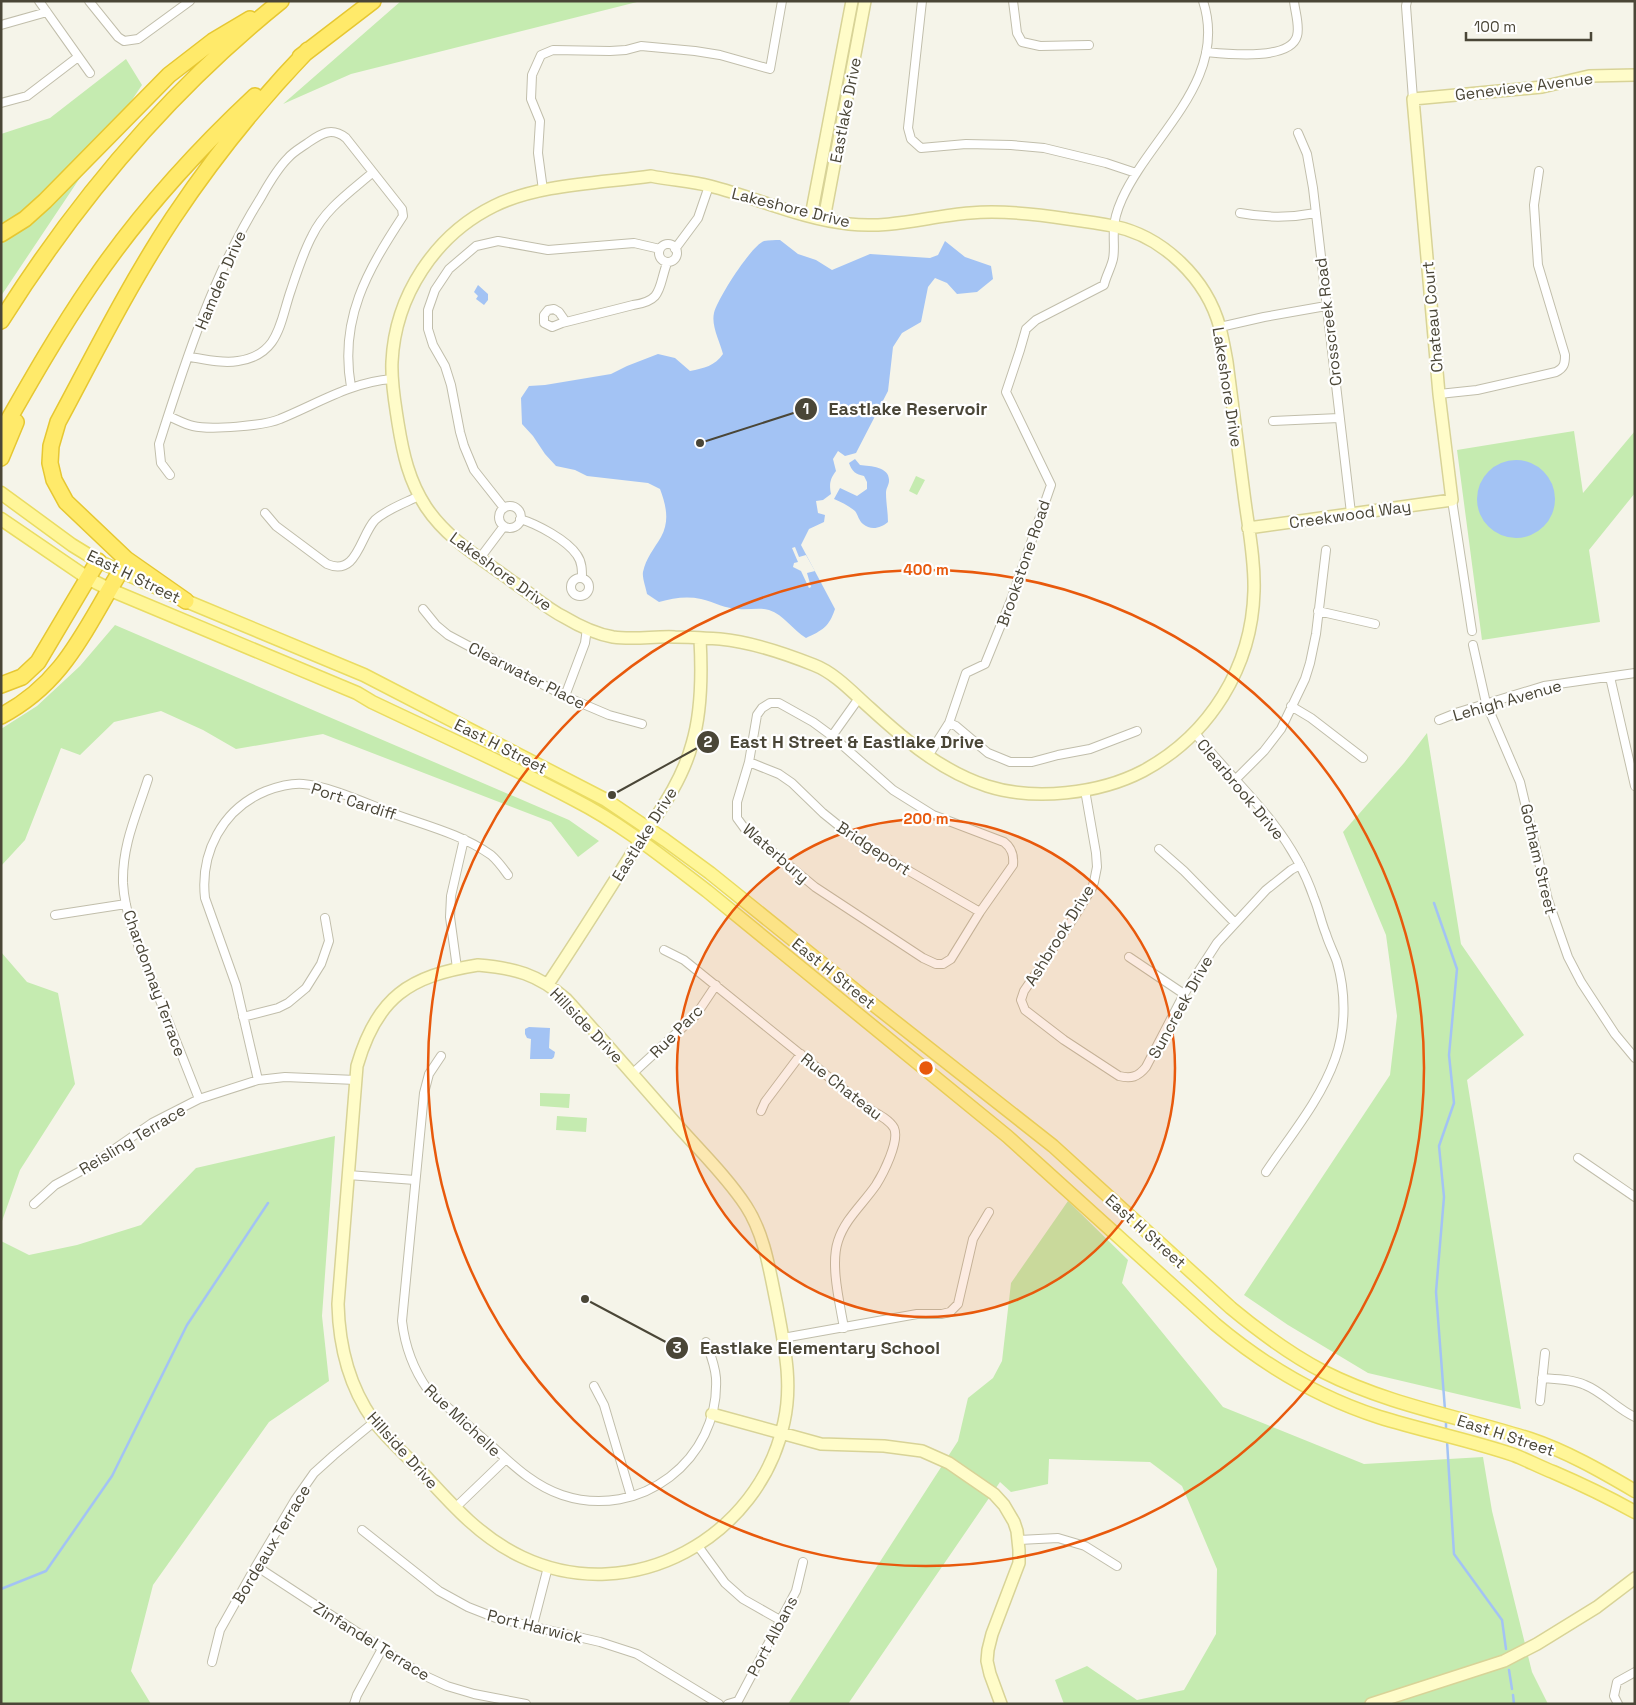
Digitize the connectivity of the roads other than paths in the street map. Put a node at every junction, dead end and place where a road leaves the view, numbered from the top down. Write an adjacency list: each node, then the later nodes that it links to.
1 (39, 1): 14 (street)
2 (90, 1): 3 (street)
3 (190, 1)
4 (373, 1): 17 (highway)
5 (782, 1): 29 (street)
6 (852, 1): 32 (street, Eastlake Drive)
7 (865, 1): 33 (street, Eastlake Drive)
8 (922, 1): 27 (street)
9 (1012, 1): 16 (street)
10 (1203, 1): 18 (street, Brookstone Road)
11 (1294, 1): 18 (street)
12 (1407, 1): 22 (street, Chateau Court)
13 (277, 4): 35 (highway); 40 (highway)
14 (47, 12): 15 (street); 19 (street)
15 (1, 25)
16 (1089, 45)
17 (308, 50): 44 (highway); 71 (highway)
18 (1206, 52): 27 (street, Brookstone Road)
19 (78, 57): 20 (street); 23 (street)
20 (90, 74)
21 (1635, 75): 22 (street, Genevieve Avenue)
22 (1414, 99): 47 (street, Chateau Court)
23 (1, 103)
24 (1298, 133): 31 (street, Crosscreek Road)
25 (1539, 171): 47 (street)
26 (372, 173): 43 (street); 43 (street, Hamden Drive); 46 (street)
27 (1136, 173): 34 (street, Brookstone Road)
28 (710, 186): 29 (street, Lakeshore Drive); 32 (street, Lakeshore Drive); 37 (street)
29 (543, 190): 45 (street, Lakeshore Drive)
30 (1240, 213): 31 (street)
31 (1316, 213): 39 (street, Crosscreek Road)
32 (811, 216): 33 (street, Lakeshore Drive)
33 (824, 219): 34 (street, Lakeshore Drive)
34 (1114, 226): 42 (street, Lakeshore Drive); 88 (street, Brookstone Road)
35 (1, 234)
36 (660, 249): 37 (street); 38 (street); 57 (street)
37 (676, 249): 38 (street)
38 (667, 263): 41 (street)
39 (1326, 306): 42 (street); 49 (street, Crosscreek Road)
40 (1, 321)
41 (566, 322)
42 (1220, 327): 63 (street, Lakeshore Drive)
43 (189, 357): 48 (street, Hamden Drive)
44 (42, 362): 51 (highway); 52 (highway)
45 (392, 379): 46 (street); 55 (street, Lakeshore Drive)
46 (351, 387): 48 (street)
47 (1439, 394): 56 (street, Chateau Court)
48 (168, 416): 53 (street, Hamden Drive)
49 (1339, 418): 50 (street); 59 (street, Crosscreek Road)
50 (1273, 421)
51 (1, 433)
52 (1, 458)
53 (170, 475)
54 (1, 494): 66 (main road, East H Street)
55 (420, 496): 58 (street); 65 (street, Lakeshore Drive)
56 (1452, 500): 59 (street, Creekwood Way); 76 (street, Chateau Court)
57 (504, 508): 61 (street); 62 (street)
58 (265, 513)
59 (1351, 513): 63 (street, Creekwood Way)
60 (1, 519): 69 (main road, East H Street)
61 (520, 519): 62 (street); 68 (street)
62 (504, 526): 65 (street)
63 (1248, 528): 91 (street, Lakeshore Drive)
64 (1326, 550): 73 (street)
65 (480, 558): 75 (street, Lakeshore Drive)
66 (98, 561): 67 (main road, East H Street); 69 (highway)
67 (120, 572): 70 (highway); 71 (main road, East H Street)
68 (582, 578)
69 (89, 579): 70 (main road, East H Street); 81 (highway)
70 (109, 589): 86 (highway); 102 (main road, East H Street)
71 (186, 601): 100 (main road, East H Street)
72 (423, 609): 82 (street, Clearwater Place)
73 (1318, 611): 74 (street); 85 (street)
74 (1375, 624)
75 (587, 628): 77 (street, Lakeshore Drive); 82 (street)
76 (1472, 631)
77 (700, 639): 83 (street, Lakeshore Drive); 100 (street, Eastlake Drive)
78 (1473, 645): 84 (street, Gotham Street)
79 (1635, 673): 80 (street, Lehigh Avenue)
80 (1610, 677): 84 (street, Lehigh Avenue); 98 (street)
81 (1, 685)
82 (565, 696): 89 (street, Clearwater Place)
83 (859, 698): 92 (street); 93 (street, Lakeshore Drive)
84 (1486, 703): 87 (street, Lehigh Avenue); 120 (street, Gotham Street)
85 (1291, 706): 94 (street); 97 (street)
86 (1, 716)
87 (1439, 720)
88 (949, 723): 90 (street); 93 (street, Brookstone Road)
89 (642, 724)
90 (1137, 731)
91 (1195, 733): 97 (street, Clearbrook Drive); 99 (street, Lakeshore Drive)
92 (832, 736): 95 (street, Waterbury); 107 (street, Waterbury)
93 (928, 756): 99 (street, Lakeshore Drive)
94 (1363, 758)
95 (749, 762): 107 (street, Bridgeport); 107 (street, Waterbury)
96 (148, 779): 106 (street, Chardonnay Terrace)
97 (1235, 780): 104 (street, Clearbrook Drive)
98 (1635, 786)
99 (1085, 790): 121 (street, Ashbrook Drive)
100 (648, 829): 102 (street, Eastlake Drive); 146 (main road, East H Street)
101 (464, 839): 105 (street, Port Cardiff); 113 (street); 117 (street, Port Cardiff)
102 (640, 841): 114 (street, Eastlake Drive); 149 (main road, East H Street)
103 (1159, 849): 110 (street)
104 (1300, 865): 110 (street, Suncreek Drive); 128 (street, Clearbrook Drive)
105 (508, 874)
106 (126, 904): 108 (street); 125 (street, Chardonnay Terrace)
107 (980, 912)
108 (55, 915)
109 (325, 918): 117 (street)
110 (1235, 923): 116 (street, Suncreek Drive)
111 (664, 950): 115 (street, Rue Chateau)
112 (1129, 957): 116 (street)
113 (457, 968): 114 (street, Hillside Drive); 124 (street, Hillside Drive)
114 (548, 984): 122 (street, Hillside Drive)
115 (716, 986): 118 (street, Rue Chateau); 122 (street, Rue Parc)
116 (1184, 994): 121 (street, Suncreek Drive)
117 (243, 1017): 123 (street, Port Cardiff)
118 (801, 1054): 126 (street); 134 (street, Rue Chateau)
119 (441, 1056): 130 (street, Rue Michelle)
120 (1635, 1058)
121 (1146, 1067)
122 (633, 1073): 135 (street, Hillside Drive)
123 (258, 1080): 124 (street, Reisling Terrace); 125 (street, Reisling Terrace)
124 (356, 1080): 129 (street, Hillside Drive)
125 (199, 1099): 132 (street, Reisling Terrace)
126 (761, 1111)
127 (1578, 1158): 131 (street)
128 (1266, 1172)
129 (348, 1175): 130 (street); 143 (street, Hillside Drive)
130 (415, 1180): 145 (street, Rue Michelle)
131 (1635, 1198)
132 (34, 1204)
133 (989, 1212): 134 (street)
134 (844, 1328): 135 (street)
135 (783, 1338): 144 (street, Hillside Drive)
136 (706, 1342): 141 (street, Rue Michelle)
137 (1545, 1353): 138 (street)
138 (1542, 1378): 140 (street); 142 (street)
139 (594, 1386): 147 (street)
140 (1540, 1402)
141 (712, 1414): 144 (street); 147 (street, Rue Michelle)
142 (1635, 1417)
143 (374, 1422): 148 (street, Hillside Drive); 154 (street, Bordeaux Terrace)
144 (782, 1433): 151 (street); 152 (street, Hillside Drive)
145 (506, 1459): 147 (street, Rue Michelle); 148 (street)
146 (1635, 1491)
147 (631, 1496)
148 (455, 1508): 156 (street, Hillside Drive)
149 (1635, 1512)
150 (362, 1530): 159 (street, Port Harwick)
151 (1018, 1540): 155 (street); 167 (street)
152 (698, 1546): 156 (street, Hillside Drive); 158 (street)
153 (803, 1562): 158 (street, Port Albans)
154 (256, 1566): 160 (street, Zinfandel Terrace); 161 (street, Bordeaux Terrace)
155 (1117, 1566)
156 (548, 1567): 159 (street)
157 (1635, 1578): 168 (street)
158 (780, 1620): 166 (street, Port Albans)
159 (533, 1625): 165 (street, Port Harwick)
160 (382, 1649): 163 (street); 164 (street, Zinfandel Terrace)
161 (212, 1662)
162 (1635, 1672): 169 (street)
163 (354, 1704)
164 (524, 1704)
165 (719, 1704)
166 (729, 1704)
167 (1001, 1704)
168 (1371, 1704)
169 (1618, 1704)

